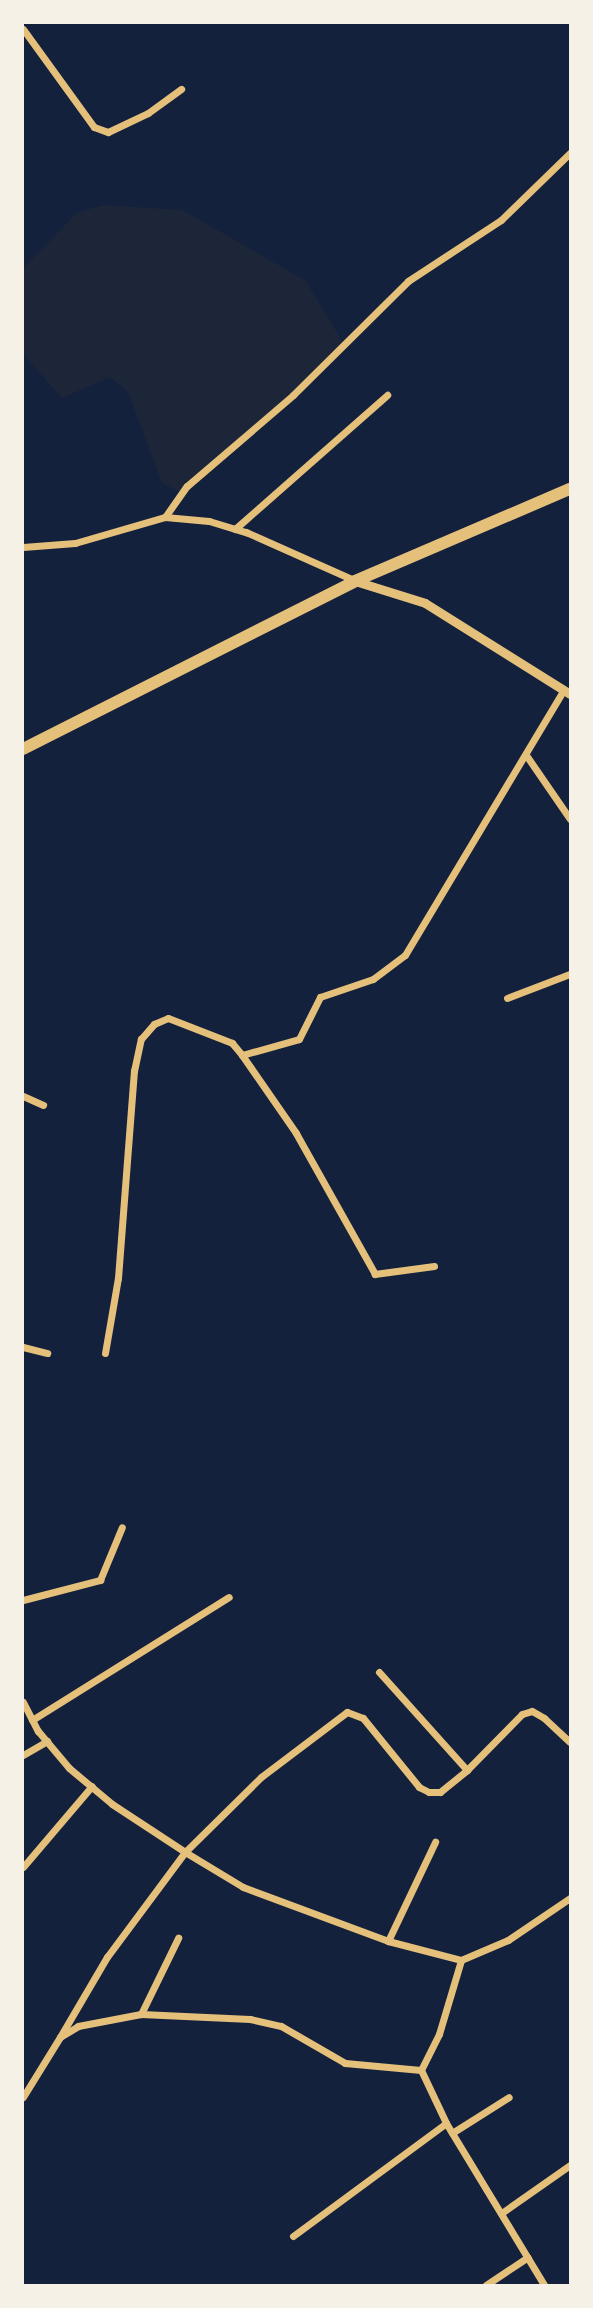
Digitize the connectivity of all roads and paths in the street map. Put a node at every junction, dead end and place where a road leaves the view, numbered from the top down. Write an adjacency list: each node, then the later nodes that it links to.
1 (23, 29): 2 (street)
2 (181, 89)
3 (570, 153): 6 (street)
4 (387, 395): 7 (street)
5 (570, 489): 9 (main road)
6 (164, 517): 7 (street); 8 (street)
7 (235, 529): 9 (street)
8 (23, 547)
9 (355, 580): 10 (street); 11 (main road)
10 (567, 693): 12 (street)
11 (23, 749)
12 (526, 755): 13 (street); 16 (street)
13 (570, 819)
14 (570, 974): 15 (street)
15 (507, 998)
16 (242, 1055): 19 (street); 22 (street)
17 (23, 1096): 18 (street)
18 (43, 1105)
19 (434, 1266)
20 (23, 1347): 21 (street)
21 (47, 1353)
22 (105, 1353)
23 (121, 1527): 25 (street)
24 (229, 1597): 29 (street)
25 (23, 1600)
26 (379, 1672): 33 (street)
27 (23, 1702): 28 (street)
28 (25, 1712): 29 (street)
29 (32, 1720): 31 (street)
30 (568, 1736): 33 (street)
31 (47, 1741): 32 (street); 34 (street)
32 (23, 1755)
33 (467, 1770): 36 (street)
34 (92, 1786): 36 (street); 37 (street)
35 (435, 1842): 40 (street)
36 (185, 1852): 40 (street); 43 (street)
37 (23, 1867)
38 (570, 1898): 41 (street)
39 (178, 1938): 42 (street)
40 (388, 1941): 41 (street)
41 (461, 1960): 44 (street)
42 (141, 2014): 43 (street); 44 (street)
43 (60, 2037): 46 (street)
44 (421, 2070): 49 (street)
45 (23, 2080): 46 (street)
46 (31, 2088): 47 (street)
47 (23, 2097)
48 (509, 2097): 50 (street)
49 (446, 2123): 50 (street); 53 (street)
50 (452, 2133): 52 (street)
51 (570, 2165): 52 (street)
52 (503, 2212): 54 (street)
53 (293, 2236)
54 (528, 2257): 55 (street); 56 (street)
55 (486, 2285)
56 (544, 2285)

